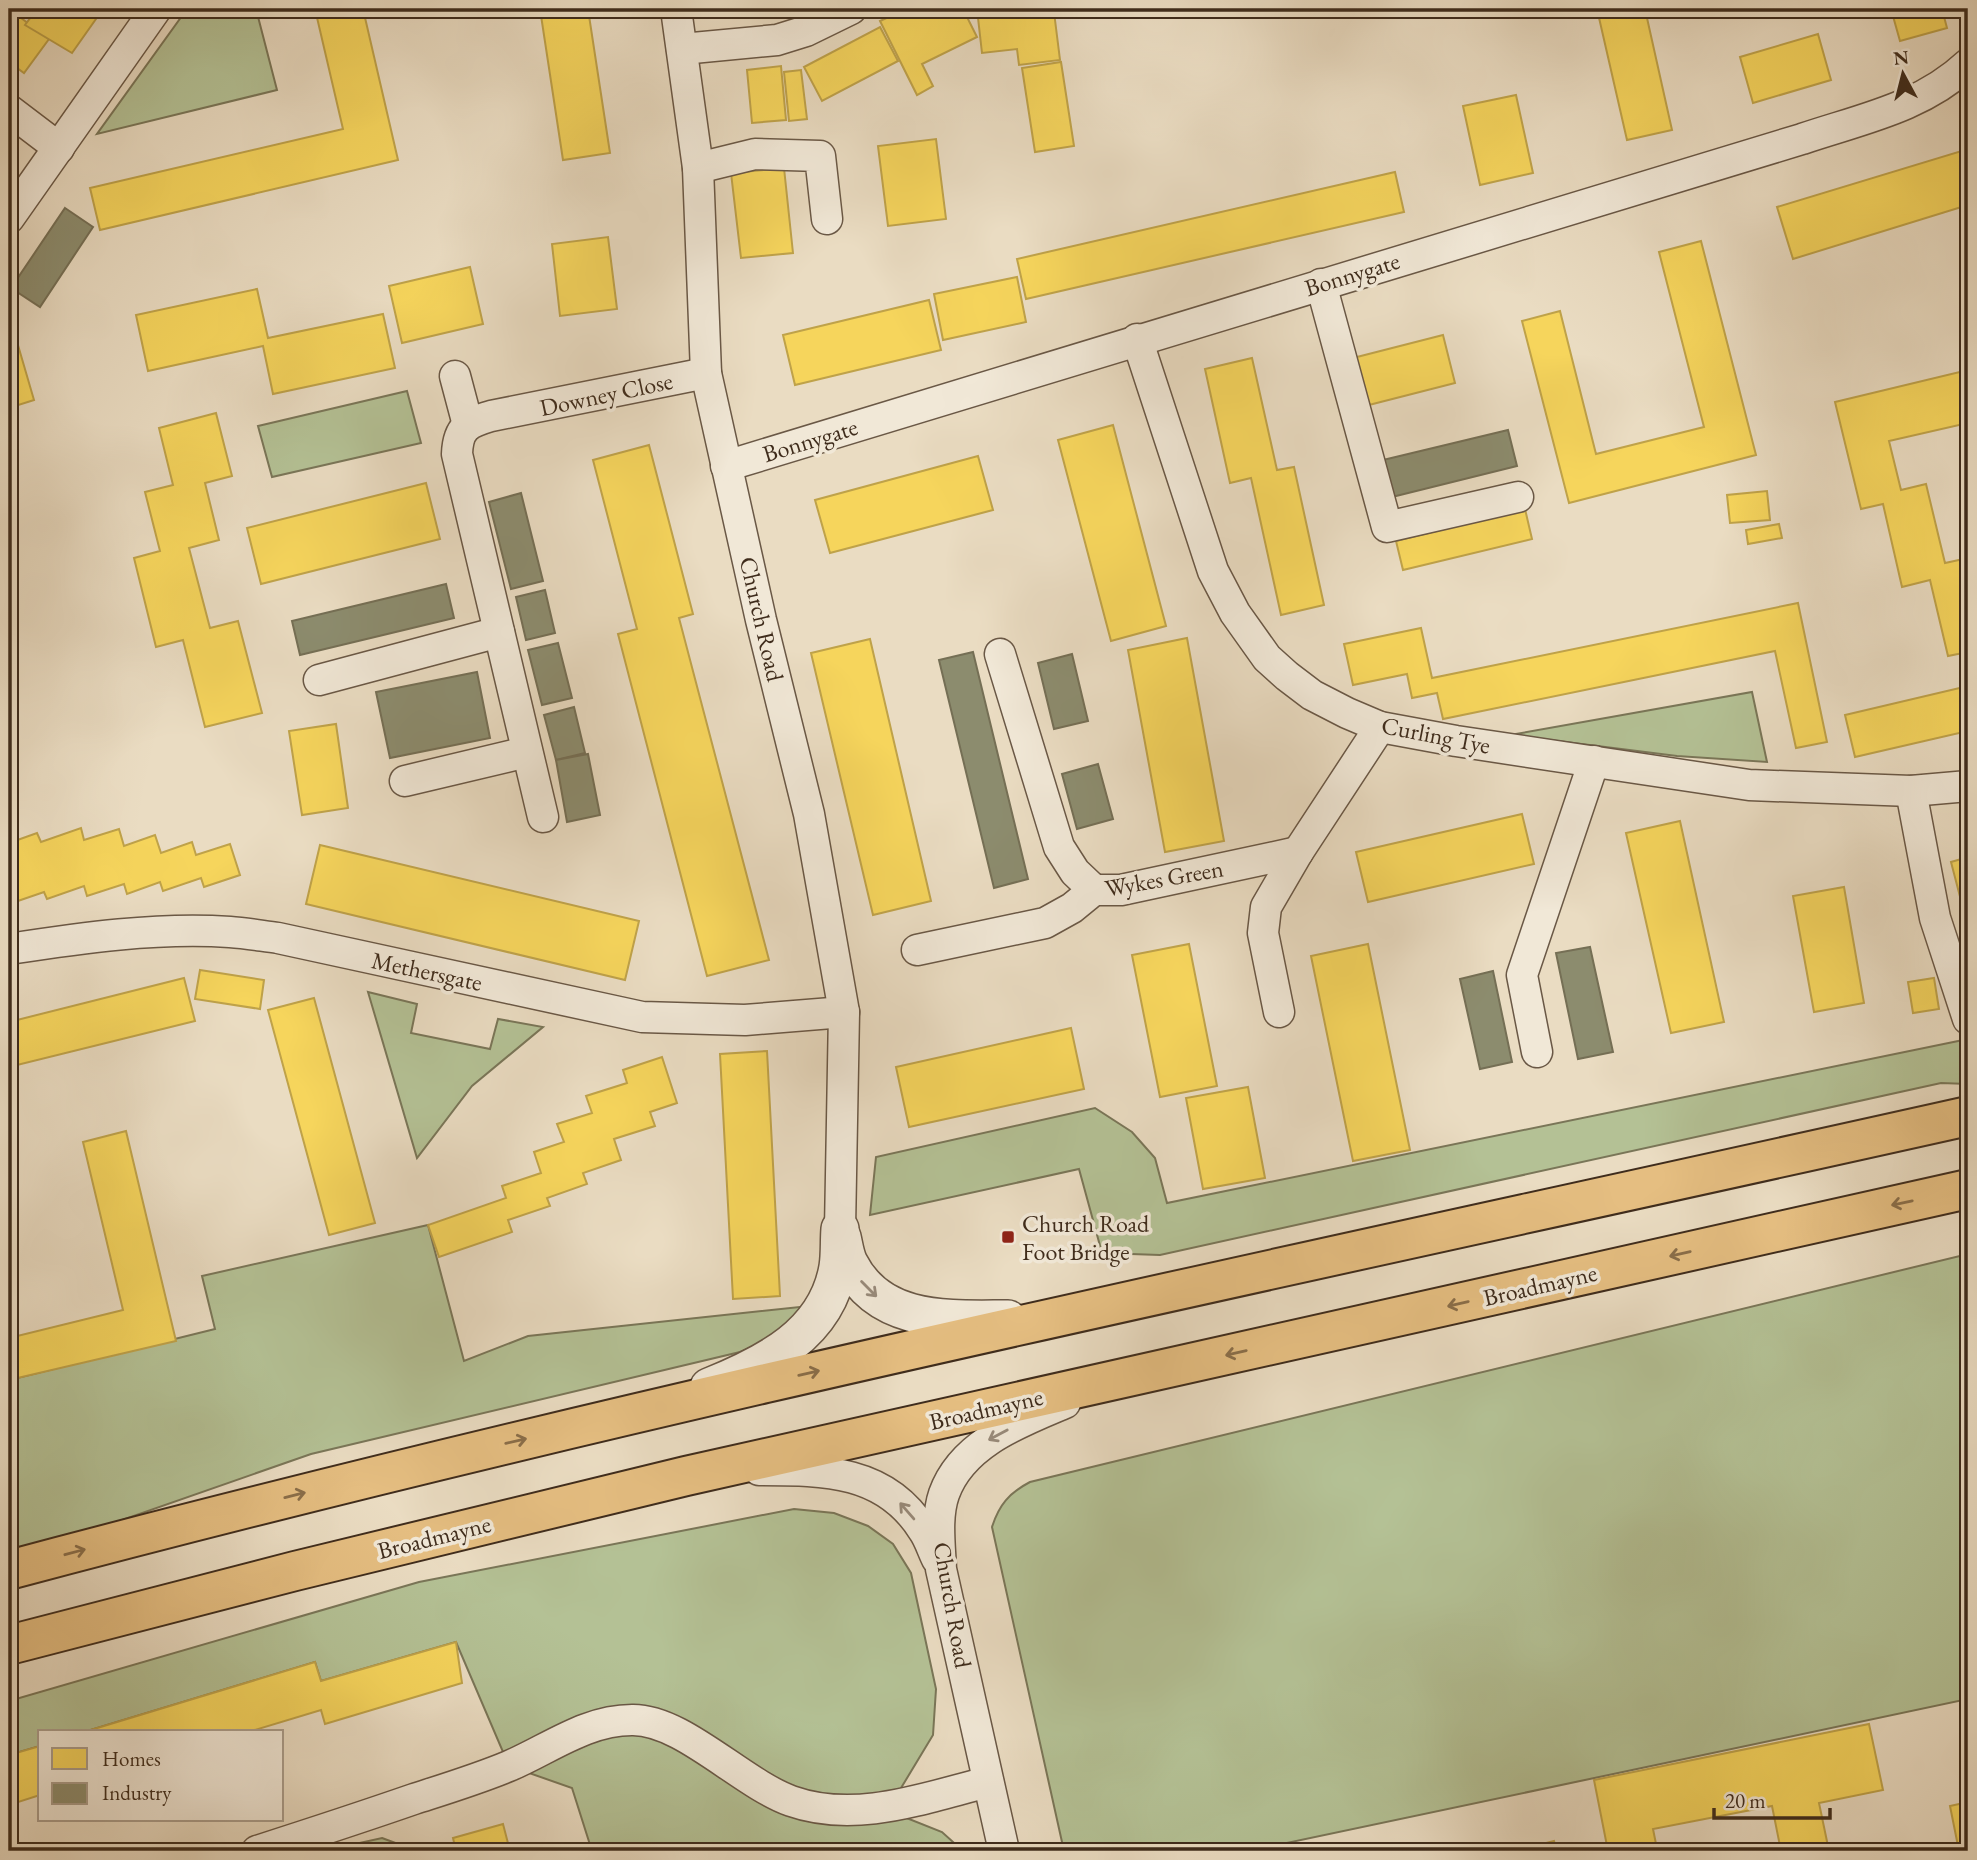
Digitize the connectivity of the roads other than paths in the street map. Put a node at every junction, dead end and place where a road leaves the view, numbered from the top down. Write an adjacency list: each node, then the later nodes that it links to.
1 (156, 9): 7 (street)
2 (676, 9): 4 (street, Church Road)
3 (851, 9): 4 (street)
4 (682, 49): 8 (street, Church Road)
5 (1968, 64): 11 (street, Bonnygate)
6 (9, 110): 7 (street)
7 (59, 148): 9 (street)
8 (698, 168): 10 (street); 13 (street, Church Road)
9 (9, 218)
10 (827, 219)
11 (1321, 284): 12 (street, Bonnygate); 17 (street)
12 (1137, 339): 16 (street, Bonnygate); 21 (street, Curling Tye)
13 (706, 373): 15 (street, Downey Close); 16 (street, Church Road)
14 (455, 376): 15 (street)
15 (468, 425): 18 (street)
16 (726, 466): 32 (street, Church Road)
17 (1518, 497)
18 (499, 632): 20 (street); 22 (street)
19 (1000, 654): 29 (street)
20 (318, 680)
21 (1380, 727): 23 (street, Curling Tye); 28 (street)
22 (527, 752): 24 (street); 27 (street)
23 (1594, 761): 26 (street, Curling Tye); 35 (street)
24 (405, 782)
25 (1968, 786): 26 (street, Curling Tye)
26 (1911, 791): 34 (street)
27 (543, 817)
28 (1298, 852): 29 (street, Wykes Green); 33 (street)
29 (1094, 890): 31 (street, Wykes Green)
30 (9, 949): 32 (street, Methersgate)
31 (917, 950)
32 (844, 1012): 38 (street, Church Road)
33 (1279, 1013)
34 (1968, 1019)
35 (1537, 1052)
36 (1968, 1116): 39 (main road)
37 (1968, 1189): 40 (main road, Broadmayne, one-way to 40)
38 (840, 1229): 39 (street, Church Road, one-way to 39); 41 (street, Church Road)
39 (1048, 1319): 41 (main road, one-way to 39)
40 (1127, 1377): 42 (main road, Broadmayne); 43 (street, Church Road, one-way to 43)
41 (656, 1408): 44 (main road, one-way to 41)
42 (686, 1476): 43 (street, one-way to 42); 45 (main road, Broadmayne)
43 (941, 1569): 46 (street, Church Road)
44 (9, 1570)
45 (9, 1645)
46 (988, 1782): 47 (street); 48 (street, Church Road)
47 (257, 1851)
48 (1004, 1851)

